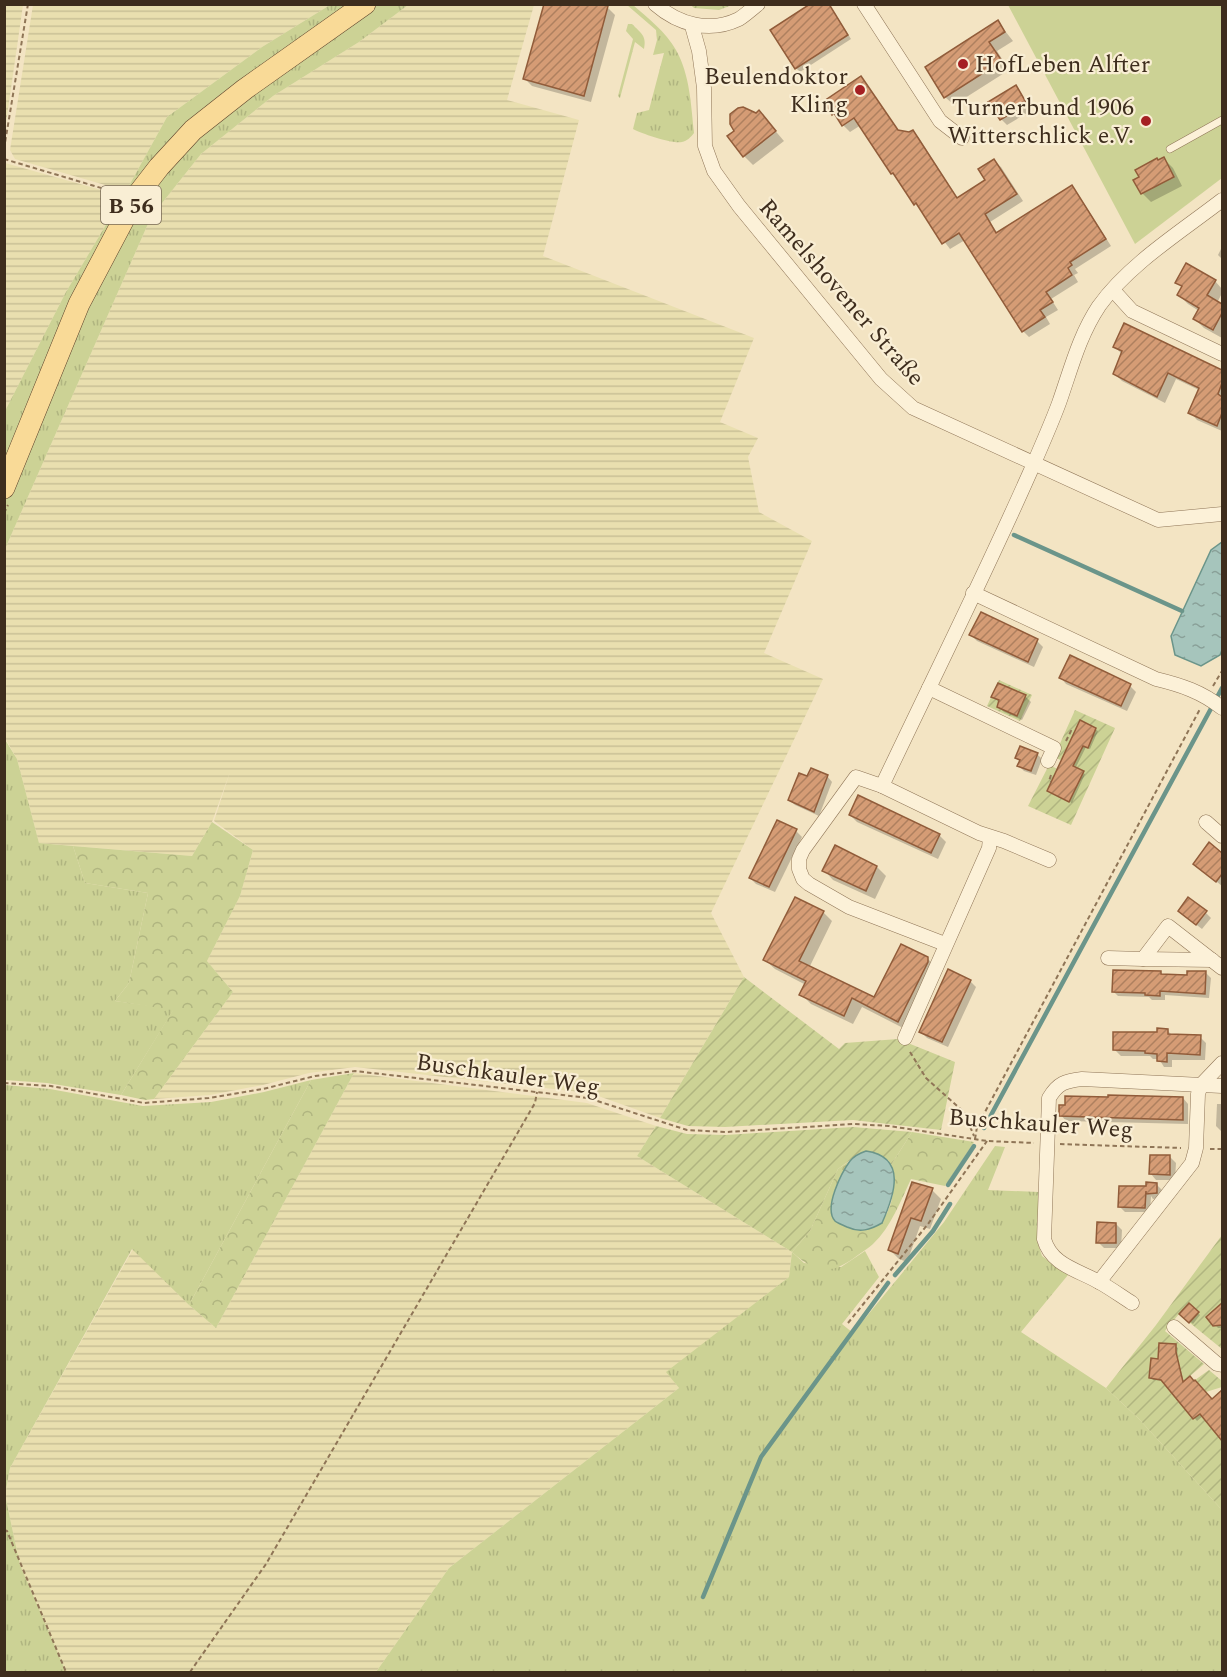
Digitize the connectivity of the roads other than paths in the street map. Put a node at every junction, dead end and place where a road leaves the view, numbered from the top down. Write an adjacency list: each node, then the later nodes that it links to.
1 (365, 4): 13 (main road, B 56)
2 (655, 4): 5 (street)
3 (758, 4): 5 (street)
4 (864, 4): 7 (street)
5 (692, 26): 12 (street, Ramelshovener Straße)
6 (1222, 120): 8 (lane)
7 (962, 138)
8 (1170, 149)
9 (1222, 200): 10 (street)
10 (1113, 290): 11 (street); 12 (street)
11 (1222, 354)
12 (1034, 462): 14 (street, Ramelshovener Straße); 15 (street)
13 (7, 495)
14 (1222, 514)
15 (973, 593): 16 (street); 17 (street)
16 (929, 688): 18 (street); 19 (street)
17 (1222, 708)
18 (1048, 761)
19 (882, 786): 22 (street); 24 (street)
20 (1206, 822): 21 (street)
21 (1222, 836)
22 (990, 838): 23 (street); 24 (street)
23 (1049, 860)
24 (945, 944): 28 (street)
25 (1108, 958): 26 (street)
26 (1143, 959): 27 (street); 27 (street)
27 (1217, 964)
28 (905, 1038)
29 (1222, 1063): 30 (street)
30 (1201, 1085): 31 (street); 32 (street); 32 (street)
31 (1222, 1086)
32 (1099, 1282): 33 (street)
33 (1132, 1303)
34 (1174, 1327): 35 (street)
35 (1222, 1365)

